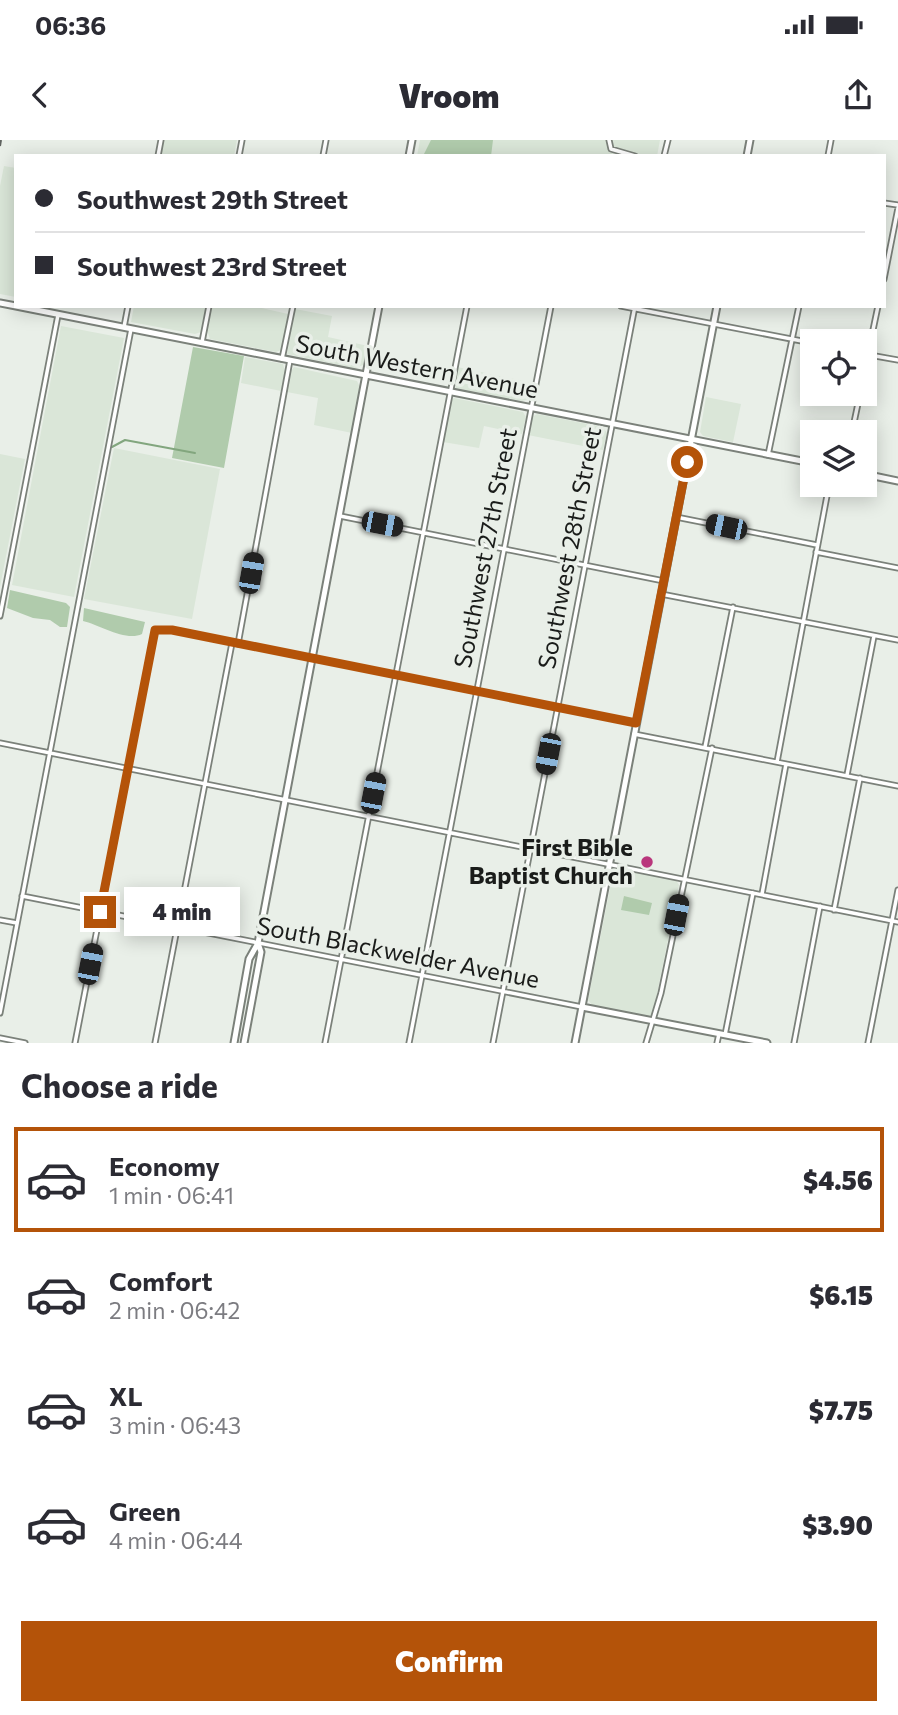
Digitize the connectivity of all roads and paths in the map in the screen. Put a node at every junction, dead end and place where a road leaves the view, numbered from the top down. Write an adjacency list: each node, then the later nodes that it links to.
1 (609, 140): 2 (street)
2 (628, 154)
3 (898, 207): 4 (street)
4 (886, 269)
5 (25, 308): 16 (main road, South Western Avenue)
6 (128, 308): 18 (street)
7 (209, 308): 22 (street)
8 (293, 308): 24 (street)
9 (379, 308): 27 (main road)
10 (467, 308): 28 (street)
11 (551, 308): 29 (street, Southwest 27th Street)
12 (634, 308): 17 (street); 30 (street, Southwest 28th Street)
13 (717, 308): 17 (main road)
14 (799, 308): 20 (street)
15 (878, 308): 19 (street)
16 (58, 315): 18 (main road, South Western Avenue); 48 (street)
17 (714, 324): 20 (street); 31 (main road)
18 (127, 328): 22 (main road, South Western Avenue); 63 (street)
19 (873, 329)
20 (793, 340): 21 (street); 32 (street)
21 (800, 341)
22 (202, 343): 24 (main road, South Western Avenue)
23 (877, 356): 26 (street)
24 (282, 359): 25 (main road, South Western Avenue)
25 (290, 360): 27 (main road, South Western Avenue); 53 (street)
26 (898, 360)
27 (366, 375): 28 (main road, South Western Avenue); 37 (main road)
28 (449, 391): 29 (main road, South Western Avenue); 39 (street)
29 (530, 407): 30 (main road, South Western Avenue); 41 (street, Southwest 27th Street)
30 (612, 423): 31 (main road, South Western Avenue); 43 (street, Southwest 28th Street)
31 (691, 439): 32 (main road, South Western Avenue); 38 (main road)
32 (768, 455): 33 (main road, South Western Avenue)
33 (800, 461)
34 (877, 477): 35 (main road)
35 (898, 481)
36 (827, 497): 40 (street)
37 (340, 516): 39 (street); 54 (main road)
38 (676, 517): 40 (street); 45 (main road)
39 (424, 532): 41 (street); 55 (street)
40 (817, 545): 42 (street)
41 (504, 548): 43 (street); 56 (street, Southwest 27th Street)
42 (816, 552): 44 (street); 49 (street)
43 (584, 565): 45 (street); 57 (street, Southwest 28th Street)
44 (898, 568)
45 (664, 580): 46 (main road)
46 (661, 594): 47 (street); 58 (main road)
47 (733, 607): 49 (street); 61 (street)
48 (0, 616)
49 (804, 621): 50 (street); 64 (street)
50 (874, 636): 51 (street); 67 (street)
51 (898, 640)
52 (232, 643): 53 (street); 66 (street); 69 (street)
53 (237, 644): 54 (street)
54 (312, 659): 55 (street); 71 (main road)
55 (396, 675): 56 (street); 72 (street)
56 (477, 691): 57 (street); 73 (street, Southwest 27th Street)
57 (557, 708): 58 (street); 74 (street, Southwest 28th Street)
58 (636, 723): 59 (main road)
59 (634, 734): 61 (street); 75 (main road)
60 (0, 743): 63 (street)
61 (705, 747): 62 (street)
62 (712, 748): 64 (street); 76 (street)
63 (50, 753): 66 (street); 80 (street)
64 (777, 762): 65 (street)
65 (786, 764): 67 (street); 79 (street)
66 (128, 768): 69 (street); 83 (street)
67 (847, 776): 68 (street)
68 (860, 778): 70 (street); 82 (street)
69 (204, 782): 71 (street); 88 (street)
70 (898, 786)
71 (286, 799): 72 (street); 89 (main road)
72 (368, 816): 73 (street); 90 (street)
73 (450, 832): 74 (street); 91 (street, Southwest 27th Street)
74 (531, 848): 75 (street); 92 (street, Southwest 28th Street)
75 (609, 865): 76 (street); 93 (main road)
76 (686, 880): 78 (street); 95 (street)
77 (898, 890): 85 (street)
78 (753, 893): 79 (street); 96 (street)
79 (762, 894): 81 (street)
80 (22, 896): 83 (street, South Blackwelder Avenue); 87 (street)
81 (820, 906): 82 (street); 110 (street)
82 (834, 910): 85 (street)
83 (100, 912): 88 (street, South Blackwelder Avenue); 99 (street)
84 (0, 920): 87 (street)
85 (892, 921): 86 (street); 111 (street)
86 (898, 922)
87 (17, 923): 94 (street)
88 (177, 927): 89 (street, South Blackwelder Avenue); 100 (street)
89 (258, 943): 90 (street, South Blackwelder Avenue); 101 (main road); 102 (main road)
90 (341, 960): 91 (street, South Blackwelder Avenue); 103 (street)
91 (422, 976): 92 (street, South Blackwelder Avenue); 104 (street, Southwest 27th Street)
92 (503, 991): 93 (street, South Blackwelder Avenue); 105 (street, Southwest 28th Street)
93 (582, 1007): 95 (main road, South Blackwelder Avenue); 106 (main road)
94 (0, 1013)
95 (653, 1021): 96 (main road, South Blackwelder Avenue); 107 (street)
96 (722, 1034): 108 (street); 109 (main road, South Blackwelder Avenue)
97 (0, 1038): 98 (street)
98 (25, 1043)
99 (75, 1043)
100 (155, 1043)
101 (233, 1043)
102 (244, 1043)
103 (325, 1043)
104 (409, 1043)
105 (493, 1043)
106 (575, 1043)
107 (646, 1043)
108 (717, 1043)
109 (767, 1043)
110 (794, 1043)
111 (868, 1043)

